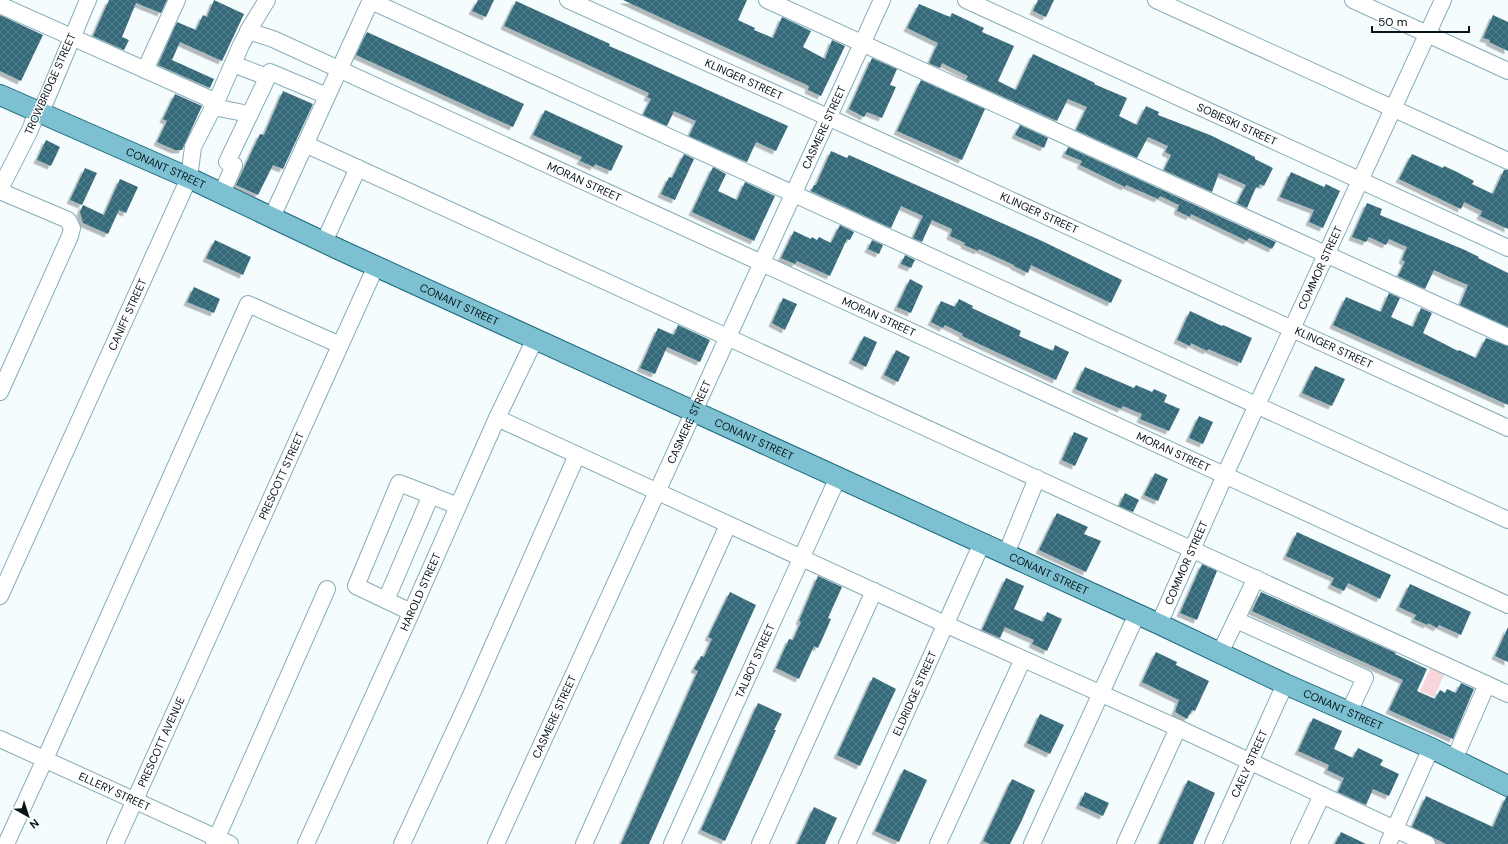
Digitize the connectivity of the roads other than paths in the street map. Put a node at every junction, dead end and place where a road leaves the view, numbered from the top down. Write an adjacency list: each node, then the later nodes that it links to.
1 (1, 0): 13 (street)
2 (88, 0): 16 (street, TROWBRIDGE STREET)
3 (177, 0): 19 (street)
4 (266, 0): 14 (street, CANIFF STREET)
5 (568, 0): 29 (street, KLINGER STREET)
6 (767, 0): 17 (street)
7 (882, 0): 17 (street, CASMERE STREET)
8 (966, 0): 34 (street, SOBIESKI STREET)
9 (1156, 0): 26 (street)
10 (1353, 0): 15 (street)
11 (1443, 0): 15 (street, COMMOR STREET)
12 (371, 1): 20 (street); 37 (street)
13 (0, 4): 16 (street)
14 (248, 31): 18 (street, CANIFF STREET); 20 (street, MORAN STREET)
15 (1428, 34): 21 (street); 26 (street, COMMOR STREET)
16 (72, 37): 19 (street); 27 (street, TROWBRIDGE STREET)
17 (862, 43): 29 (street, CASMERE STREET); 41 (street)
18 (233, 64): 22 (street); 25 (street, CANIFF STREET)
19 (145, 70): 25 (street)
20 (339, 70): 24 (street); 42 (street, MORAN STREET)
21 (1508, 71)
22 (267, 77): 24 (street); 28 (street)
23 (0, 95): 27 (main road, CONANT STREET)
24 (327, 96): 30 (street)
25 (213, 107): 28 (street); 33 (street, CANIFF STREET)
26 (1393, 108): 31 (street); 34 (street, COMMOR STREET)
27 (37, 112): 33 (main road, CONANT STREET); 35 (street, TROWBRIDGE STREET)
28 (248, 116): 36 (street)
29 (828, 116): 37 (street, CASMERE STREET); 44 (street, KLINGER STREET)
30 (306, 144): 32 (street); 38 (street)
31 (1508, 161)
32 (358, 168): 39 (street); 45 (street)
33 (190, 178): 36 (main road, CONANT STREET); 70 (street, CANIFF STREET)
34 (1360, 180): 40 (street, SOBIESKI STREET); 41 (street, COMMOR STREET)
35 (0, 192): 49 (street)
36 (222, 193): 38 (main road, CONANT STREET)
37 (793, 193): 42 (street, CASMERE STREET); 50 (street)
38 (272, 217): 39 (main road, CONANT STREET)
39 (324, 242): 43 (main road, CONANT STREET)
40 (1508, 248)
41 (1326, 254): 44 (street, COMMOR STREET); 46 (street)
42 (761, 263): 45 (street, CASMERE STREET); 55 (street, MORAN STREET)
43 (376, 266): 47 (main road, CONANT STREET); 48 (street, PRESCOTT STREET)
44 (1292, 328): 50 (street, COMMOR STREET); 53 (street, KLINGER STREET)
45 (727, 336): 51 (street, CASMERE STREET); 57 (street)
46 (1508, 337)
47 (535, 339): 51 (main road, CONANT STREET); 52 (street, HAROLD STREET)
48 (340, 345): 82 (street, PRESCOTT STREET); 89 (street)
49 (0, 392)
50 (1257, 406): 55 (street, COMMOR STREET); 61 (street)
51 (693, 411): 56 (main road, CONANT STREET); 58 (street, CASMERE STREET)
52 (497, 418): 54 (street); 60 (street, HAROLD STREET)
53 (1508, 428)
54 (577, 455): 58 (street); 100 (street)
55 (1225, 476): 64 (street, COMMOR STREET); 72 (street, MORAN STREET)
56 (838, 477): 63 (main road, CONANT STREET); 66 (street, TALBOT STREET)
57 (1037, 478): 64 (street); 65 (street)
58 (657, 492): 62 (street); 101 (street, CASMERE STREET)
59 (431, 495): 60 (street); 71 (street); 71 (street)
60 (458, 506): 73 (street, HAROLD STREET)
61 (1508, 520)
62 (728, 525): 66 (street); 102 (street)
63 (982, 543): 65 (main road, CONANT STREET); 76 (street, ELDRIDGE STREET)
64 (1192, 548): 67 (street); 77 (street, COMMOR STREET)
65 (1006, 554): 74 (main road, CONANT STREET)
66 (802, 557): 69 (street); 103 (street, TALBOT STREET)
67 (1256, 578): 75 (street); 81 (street)
68 (327, 588): 96 (street)
69 (874, 591): 76 (street); 104 (street)
70 (0, 596)
71 (386, 600): 73 (street)
72 (1508, 605)
73 (412, 612): 99 (street, HAROLD STREET)
74 (1136, 614): 77 (main road, CONANT STREET); 83 (street)
75 (1236, 620): 78 (street); 85 (street)
76 (946, 624): 79 (street); 105 (street, ELDRIDGE STREET)
77 (1159, 624): 78 (main road, CONANT STREET)
78 (1220, 653): 80 (main road, CONANT STREET)
79 (1023, 659): 83 (street); 106 (street)
80 (1285, 684): 85 (main road, CONANT STREET); 91 (street, CAELY STREET)
81 (1487, 684): 84 (street); 90 (street)
82 (187, 685): 94 (street, PRESCOTT AVENUE)
83 (1101, 693): 86 (street); 107 (street)
84 (1508, 694)
85 (1349, 712): 88 (main road, CONANT STREET)
86 (1178, 728): 91 (street); 108 (street)
87 (0, 738): 89 (street, ELLERY STREET)
88 (1431, 748): 90 (main road, CONANT STREET); 95 (street)
89 (46, 759): 94 (street, ELLERY STREET); 97 (street)
90 (1454, 760): 92 (main road, CONANT STREET)
91 (1250, 762): 93 (street); 109 (street, CAELY STREET)
92 (1508, 786)
93 (1322, 795): 95 (street); 110 (street)
94 (135, 800): 96 (street, ELLERY STREET); 98 (street)
95 (1395, 829): 111 (street); 112 (street)
96 (220, 842)
97 (6, 844)
98 (115, 844)
99 (306, 844)
100 (402, 844)
101 (496, 844)
102 (584, 844)
103 (672, 844)
104 (760, 844)
105 (846, 844)
106 (938, 844)
107 (1032, 844)
108 (1125, 844)
109 (1213, 844)
110 (1299, 844)
111 (1388, 844)
112 (1427, 844)

